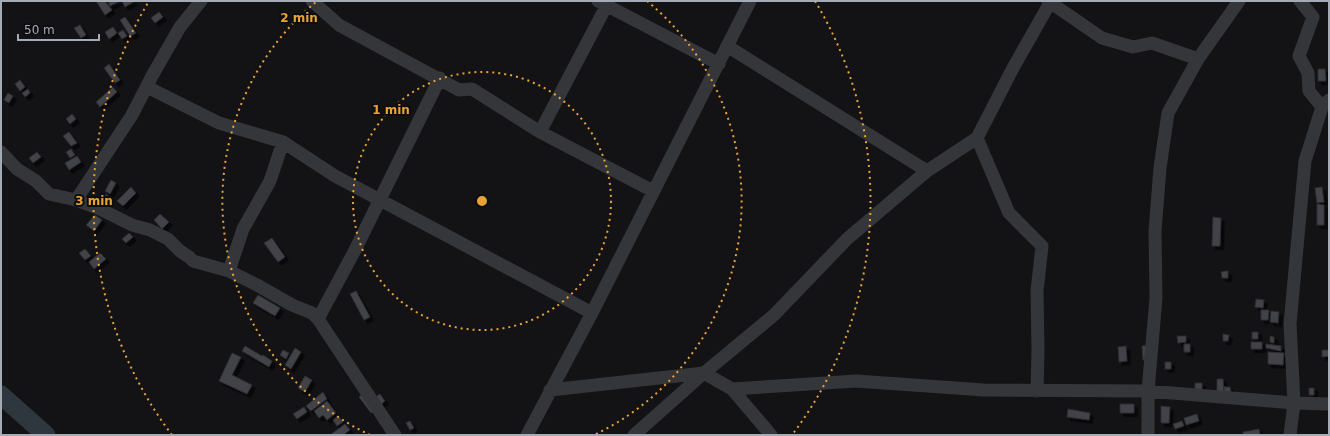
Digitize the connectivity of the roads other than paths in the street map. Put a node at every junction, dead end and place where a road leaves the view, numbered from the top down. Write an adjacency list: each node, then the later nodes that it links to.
1 (200, 1): 12 (street)
2 (312, 1): 11 (street)
3 (750, 1): 8 (street)
4 (1239, 1): 9 (street)
5 (1300, 1): 13 (street)
6 (605, 2): 10 (street); 14 (street)
7 (1050, 2): 9 (street); 15 (street)
8 (728, 46): 10 (street); 18 (street)
9 (1198, 59): 29 (street)
10 (719, 64): 19 (street)
11 (440, 78): 14 (street); 20 (street)
12 (147, 86): 16 (street); 21 (street)
13 (1325, 104): 30 (street)
14 (540, 132): 19 (street)
15 (977, 138): 18 (street); 28 (street)
16 (283, 142): 20 (street); 22 (street)
17 (1, 152): 21 (street)
18 (928, 171): 25 (street)
19 (653, 190): 23 (street)
20 (380, 199): 23 (street); 24 (street)
21 (76, 200): 22 (street)
22 (229, 271): 24 (street)
23 (592, 312): 27 (street)
24 (318, 319): 32 (street)
25 (704, 373): 26 (street); 27 (street); 34 (street)
26 (732, 389): 28 (street); 35 (street)
27 (550, 390): 33 (street)
28 (1037, 390): 29 (street)
29 (1148, 391): 30 (street); 36 (street)
30 (1294, 403): 31 (street); 37 (street)
31 (1329, 404)
32 (395, 435)
33 (527, 435)
34 (634, 435)
35 (771, 435)
36 (1148, 435)
37 (1290, 435)

